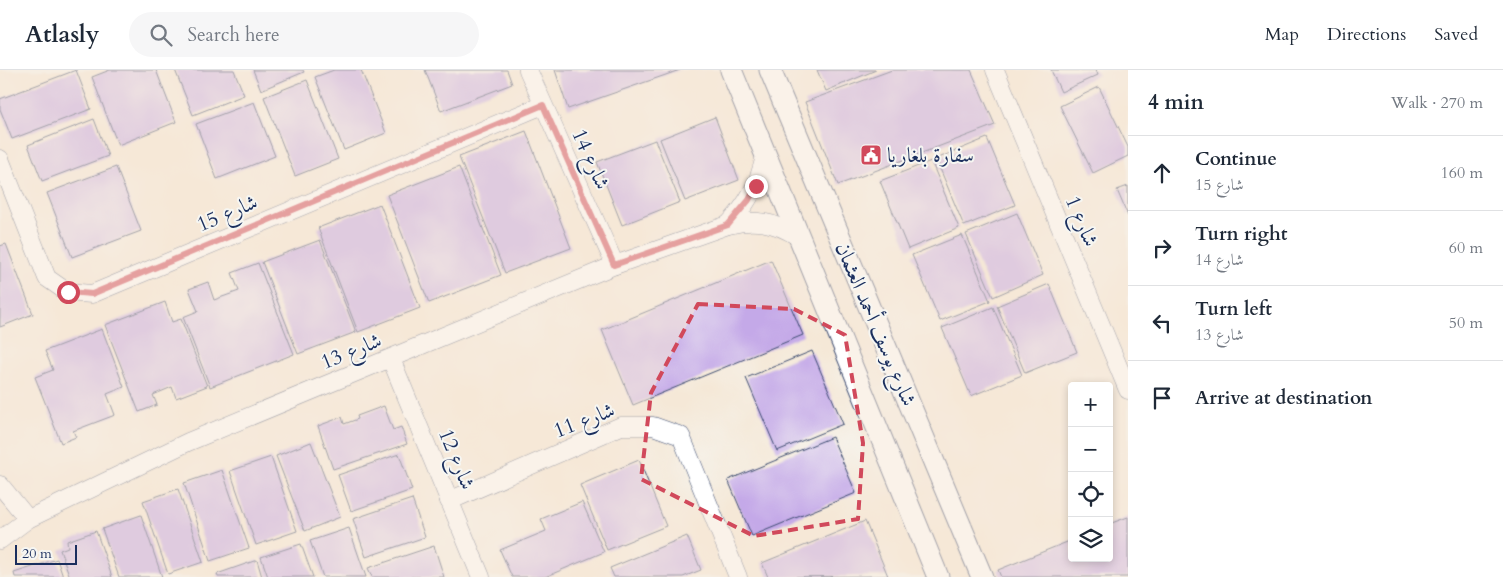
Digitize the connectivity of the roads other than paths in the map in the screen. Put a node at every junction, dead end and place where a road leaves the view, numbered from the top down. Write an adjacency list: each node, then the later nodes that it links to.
1 (528, 70): 5 (street, شارع 14)
2 (731, 70): 6 (street, شارع يوسف أحمد العثمان)
3 (770, 70): 20 (street, شارع يوسف أحمد العثمان)
4 (995, 70): 12 (street, شارع 1)
5 (543, 105): 7 (street, شارع 15); 10 (street, شارع 14)
6 (765, 156): 8 (street); 9 (street, شارع يوسف أحمد العثمان)
7 (0, 159)
8 (728, 225): 9 (street, شارع 13); 10 (street, شارع 13)
9 (797, 236): 19 (street, شارع يوسف أحمد العثمان)
10 (614, 265): 11 (street, شارع 13)
11 (391, 359): 14 (street, شارع 12); 15 (street, شارع 13)
12 (1128, 390)
13 (0, 485): 15 (street)
14 (449, 501): 17 (street, شارع 12); 18 (street, شارع 11)
15 (28, 519): 16 (street, شارع 13)
16 (0, 540)
17 (481, 577)
18 (738, 577)
19 (938, 577)
20 (982, 577)

